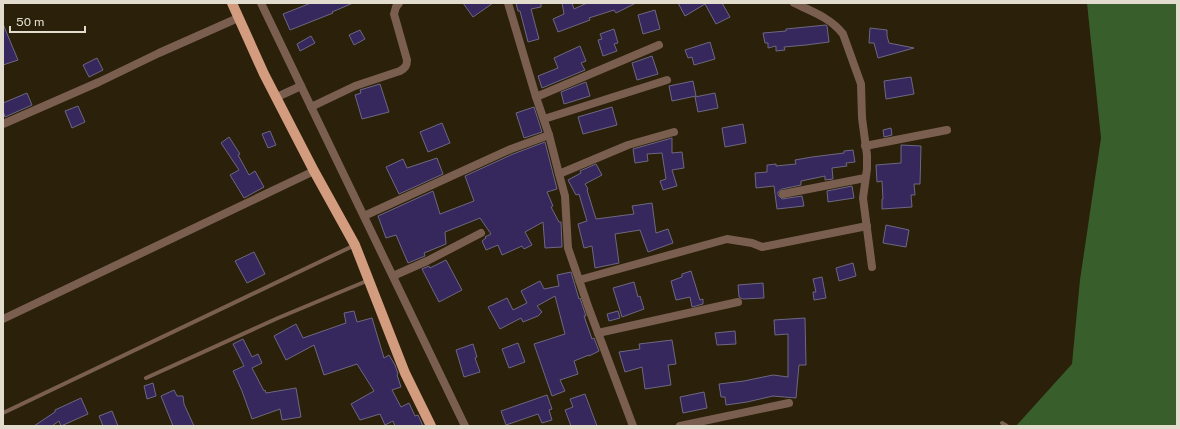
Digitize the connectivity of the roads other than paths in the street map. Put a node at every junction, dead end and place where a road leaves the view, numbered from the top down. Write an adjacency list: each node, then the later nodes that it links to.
1 (232, 3): 6 (main road)
2 (261, 3): 9 (street)
3 (399, 3): 12 (street)
4 (508, 3): 11 (street)
5 (794, 3): 18 (street)
6 (238, 18): 10 (main road); 14 (street)
7 (659, 45): 11 (street)
8 (667, 80): 13 (street)
9 (301, 86): 10 (street); 12 (street)
10 (277, 97): 19 (main road)
11 (536, 97): 13 (street)
12 (311, 107): 23 (street)
13 (544, 119): 17 (street)
14 (3, 124)
15 (947, 130): 18 (street)
16 (674, 132): 20 (street)
17 (549, 135): 20 (street); 23 (street)
18 (865, 146): 21 (street)
19 (314, 171): 26 (main road); 32 (street)
20 (560, 174): 30 (street)
21 (865, 178): 22 (street); 24 (street)
22 (783, 194)
23 (364, 216): 28 (street)
24 (867, 226): 27 (street); 30 (street)
25 (481, 233): 28 (street)
26 (355, 245): 29 (main road); 36 (lane)
27 (872, 267)
28 (393, 276): 39 (street)
29 (369, 280): 34 (lane); 38 (main road)
30 (579, 280): 33 (street)
31 (738, 302): 33 (street)
32 (3, 319)
33 (598, 333): 40 (street)
34 (146, 378)
35 (789, 403): 41 (street)
36 (3, 413)
37 (1002, 423): 42 (lane)
38 (431, 426)
39 (465, 426)
40 (633, 426)
41 (680, 426)
42 (1007, 426)

